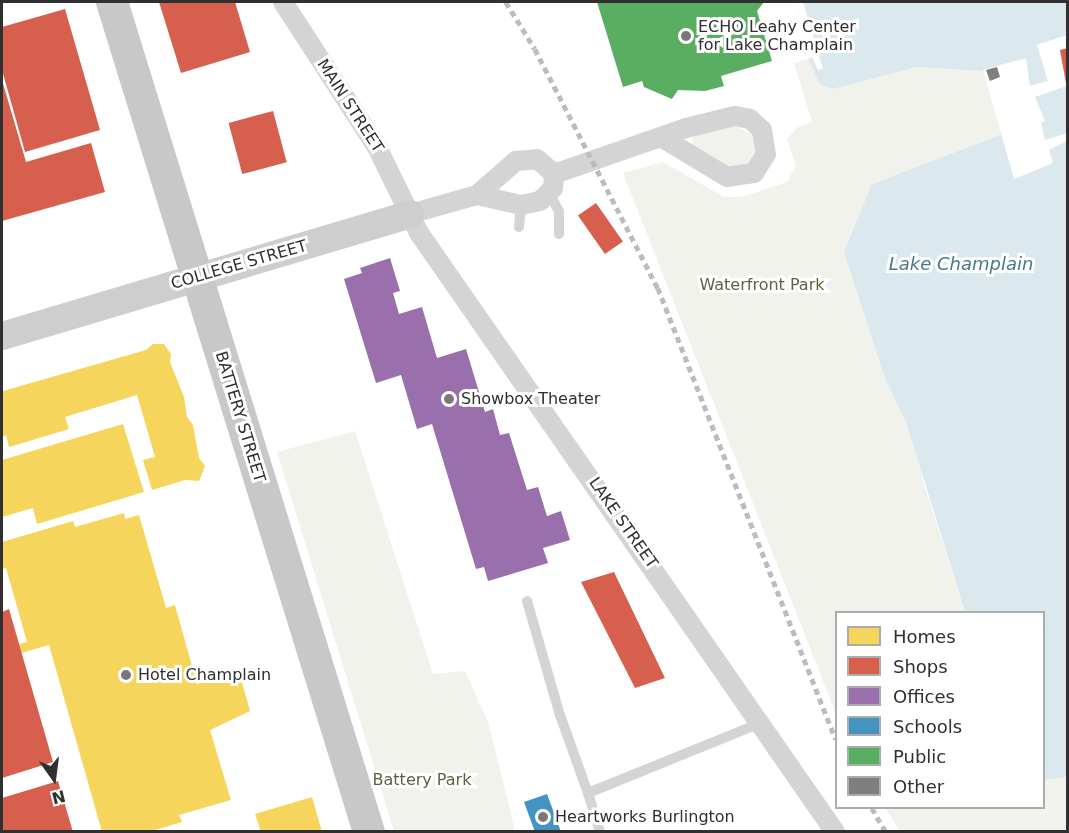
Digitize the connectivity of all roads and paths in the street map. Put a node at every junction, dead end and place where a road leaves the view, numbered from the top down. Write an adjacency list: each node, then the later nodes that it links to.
1 (112, 2): 11 (main road, BATTERY STREET)
2 (283, 2): 8 (street, MAIN STREET)
3 (661, 137): 3 (street); 4 (street)
4 (554, 174): 5 (street); 6 (street, COLLEGE STREET)
5 (550, 194): 7 (street); 10 (lane)
6 (477, 195): 7 (street, COLLEGE STREET); 8 (street, COLLEGE STREET)
7 (521, 205): 9 (lane)
8 (410, 214): 11 (street, COLLEGE STREET); 14 (street, LAKE STREET)
9 (519, 227)
10 (559, 234)
11 (197, 277): 12 (street, COLLEGE STREET); 16 (main road, BATTERY STREET)
12 (2, 336)
13 (527, 601): 15 (lane)
14 (760, 723): 15 (lane); 18 (street, LAKE STREET)
15 (588, 793): 17 (lane)
16 (369, 831)
17 (600, 831)
18 (835, 831)

